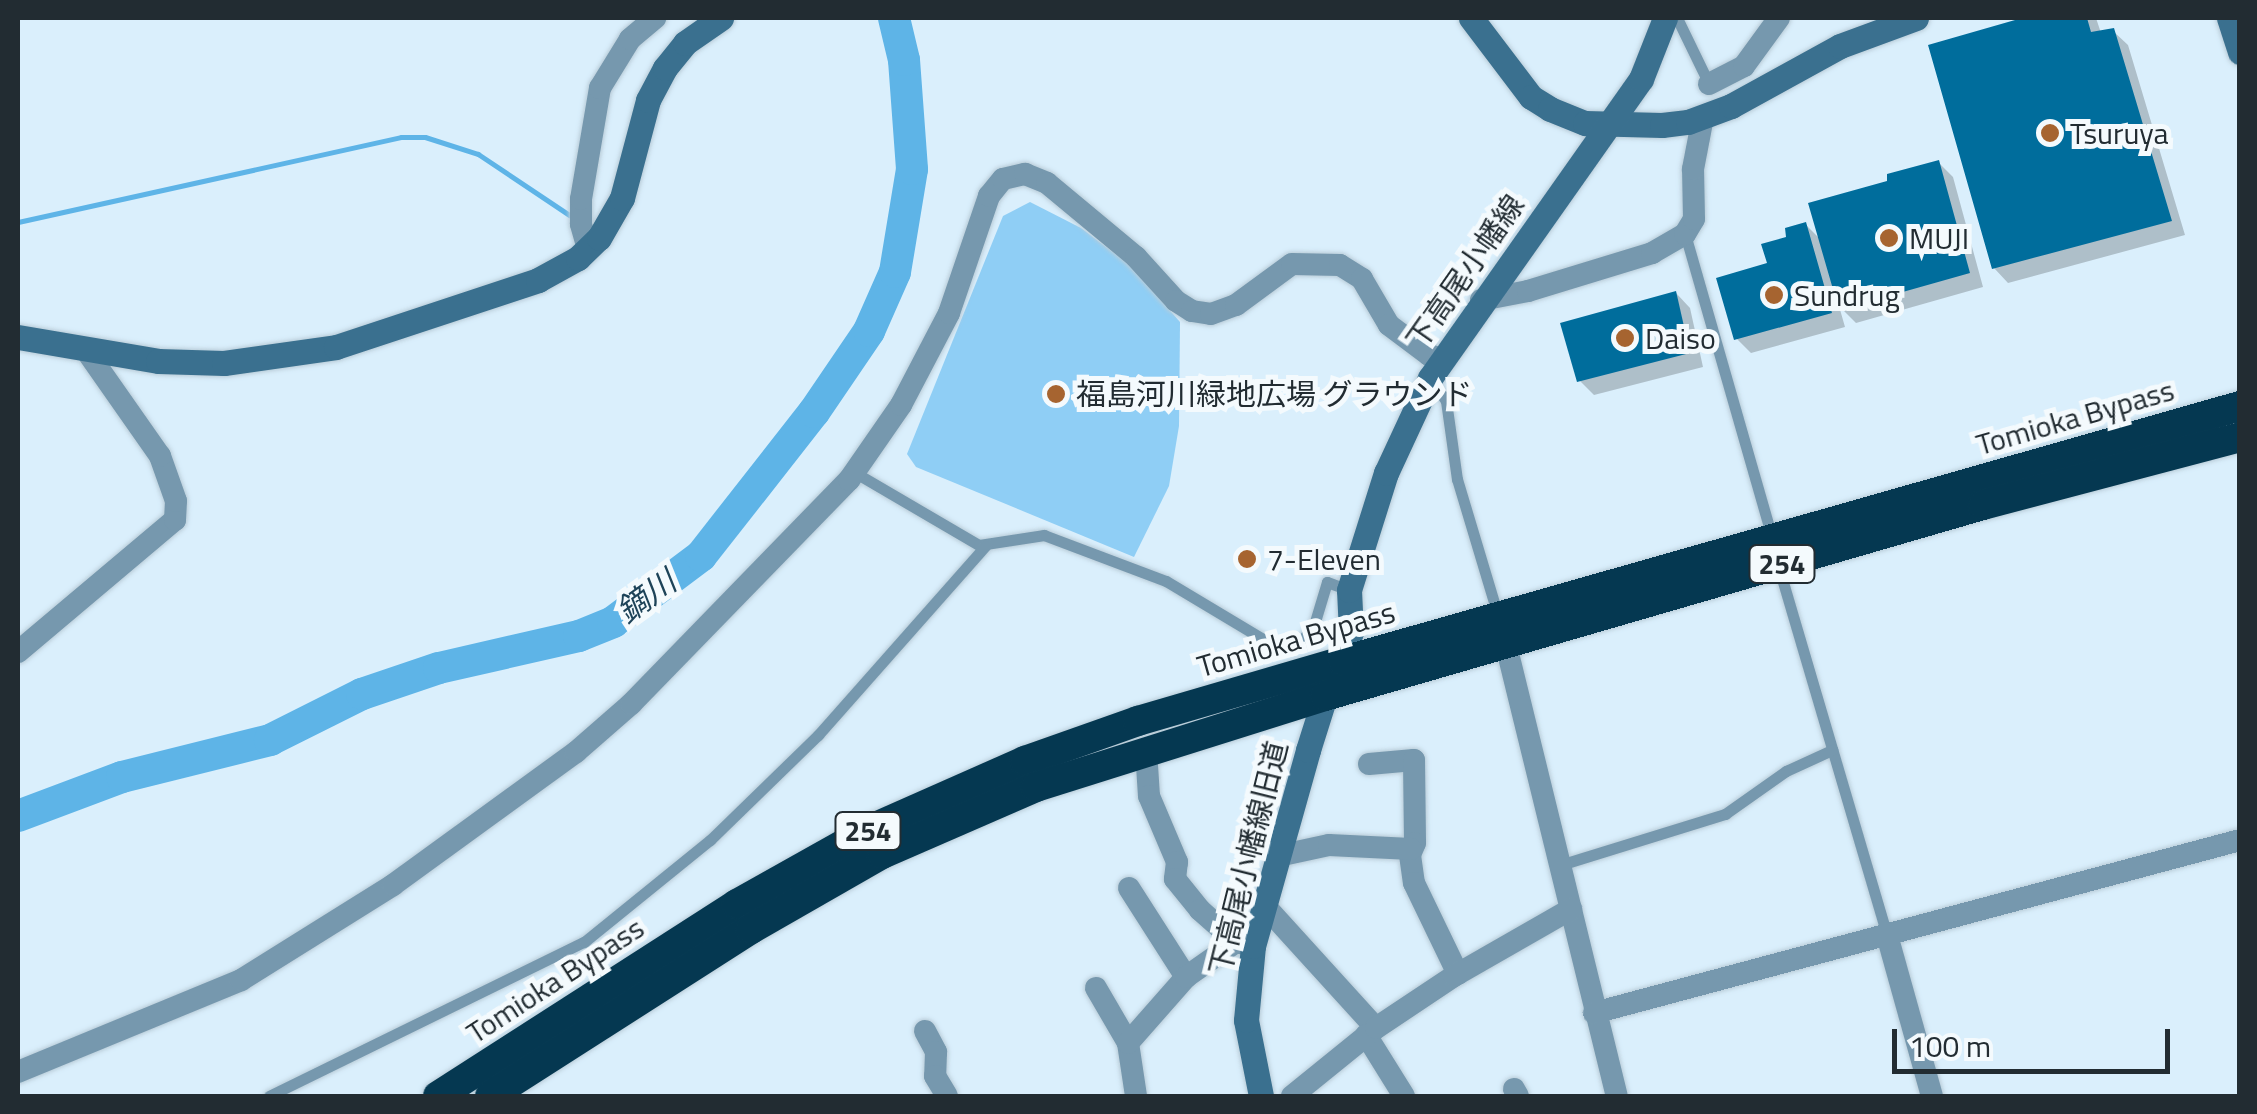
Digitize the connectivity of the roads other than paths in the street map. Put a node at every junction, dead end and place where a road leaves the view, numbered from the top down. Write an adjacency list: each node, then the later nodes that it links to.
1 (655, 18): 16 (street)
2 (721, 18): 16 (street)
3 (1471, 18): 14 (street)
4 (1665, 18): 14 (street, 下高尾小幡線)
5 (1676, 18): 11 (lane)
6 (1779, 18): 10 (street)
7 (1916, 18): 12 (street)
8 (2229, 18): 9 (street)
9 (2240, 52)
10 (1750, 57): 11 (street); 12 (street)
11 (1710, 84)
12 (1765, 85): 13 (street)
13 (1703, 118): 14 (street); 15 (street)
14 (1610, 123): 17 (street, 下高尾小幡線)
15 (1685, 234): 17 (street); 25 (lane)
16 (588, 249): 19 (street)
17 (1481, 300): 20 (street, 下高尾小幡線)
18 (18, 337): 19 (street)
19 (85, 348): 28 (street)
20 (1436, 368): 23 (street); 26 (street, 下高尾小幡線); 27 (lane)
21 (2240, 406): 25 (highway, Tomioka Bypass / 254)
22 (2240, 436): 25 (highway, Tomioka Bypass / 254)
23 (854, 472): 24 (lane); 50 (street)
24 (986, 545): 26 (lane); 52 (lane)
25 (1775, 553): 27 (highway, Tomioka Bypass / 254); 32 (lane)
26 (1349, 590): 29 (street, 下高尾小幡線)
27 (1502, 632): 29 (highway, Tomioka Bypass / 254); 30 (highway, Tomioka Bypass / 254); 37 (street)
28 (18, 652)
29 (1343, 661): 30 (street, 下高尾小幡線); 53 (highway, Tomioka Bypass / 254)
30 (1325, 696): 31 (highway, Tomioka Bypass / 254); 36 (street, 下高尾小幡線旧道)
31 (1146, 750): 42 (street); 54 (highway, Tomioka Bypass / 254)
32 (1832, 750): 37 (lane); 41 (lane)
33 (1369, 764): 35 (street)
34 (2240, 840): 41 (street)
35 (1411, 849): 36 (street); 43 (street)
36 (1278, 856): 39 (street, 下高尾小幡線旧道)
37 (1560, 864): 40 (street)
38 (1129, 888): 44 (street)
39 (1264, 905): 42 (street, 下高尾小幡線旧道); 48 (street)
40 (1570, 909): 43 (street); 46 (street)
41 (1887, 936): 46 (street); 61 (street)
42 (1244, 944): 44 (street); 57 (street, 下高尾小幡線旧道)
43 (1458, 974): 48 (street)
44 (1186, 977): 49 (street)
45 (1096, 988): 49 (street)
46 (1594, 1013): 60 (street)
47 (926, 1031): 55 (street)
48 (1371, 1031): 58 (street); 59 (street)
49 (1128, 1043): 51 (street)
50 (18, 1072)
51 (1134, 1090): 56 (street)
52 (269, 1096)
53 (438, 1096)
54 (490, 1096)
55 (947, 1096)
56 (1112, 1096)
57 (1261, 1096)
58 (1292, 1096)
59 (1404, 1096)
60 (1617, 1096)
61 (1932, 1096)

